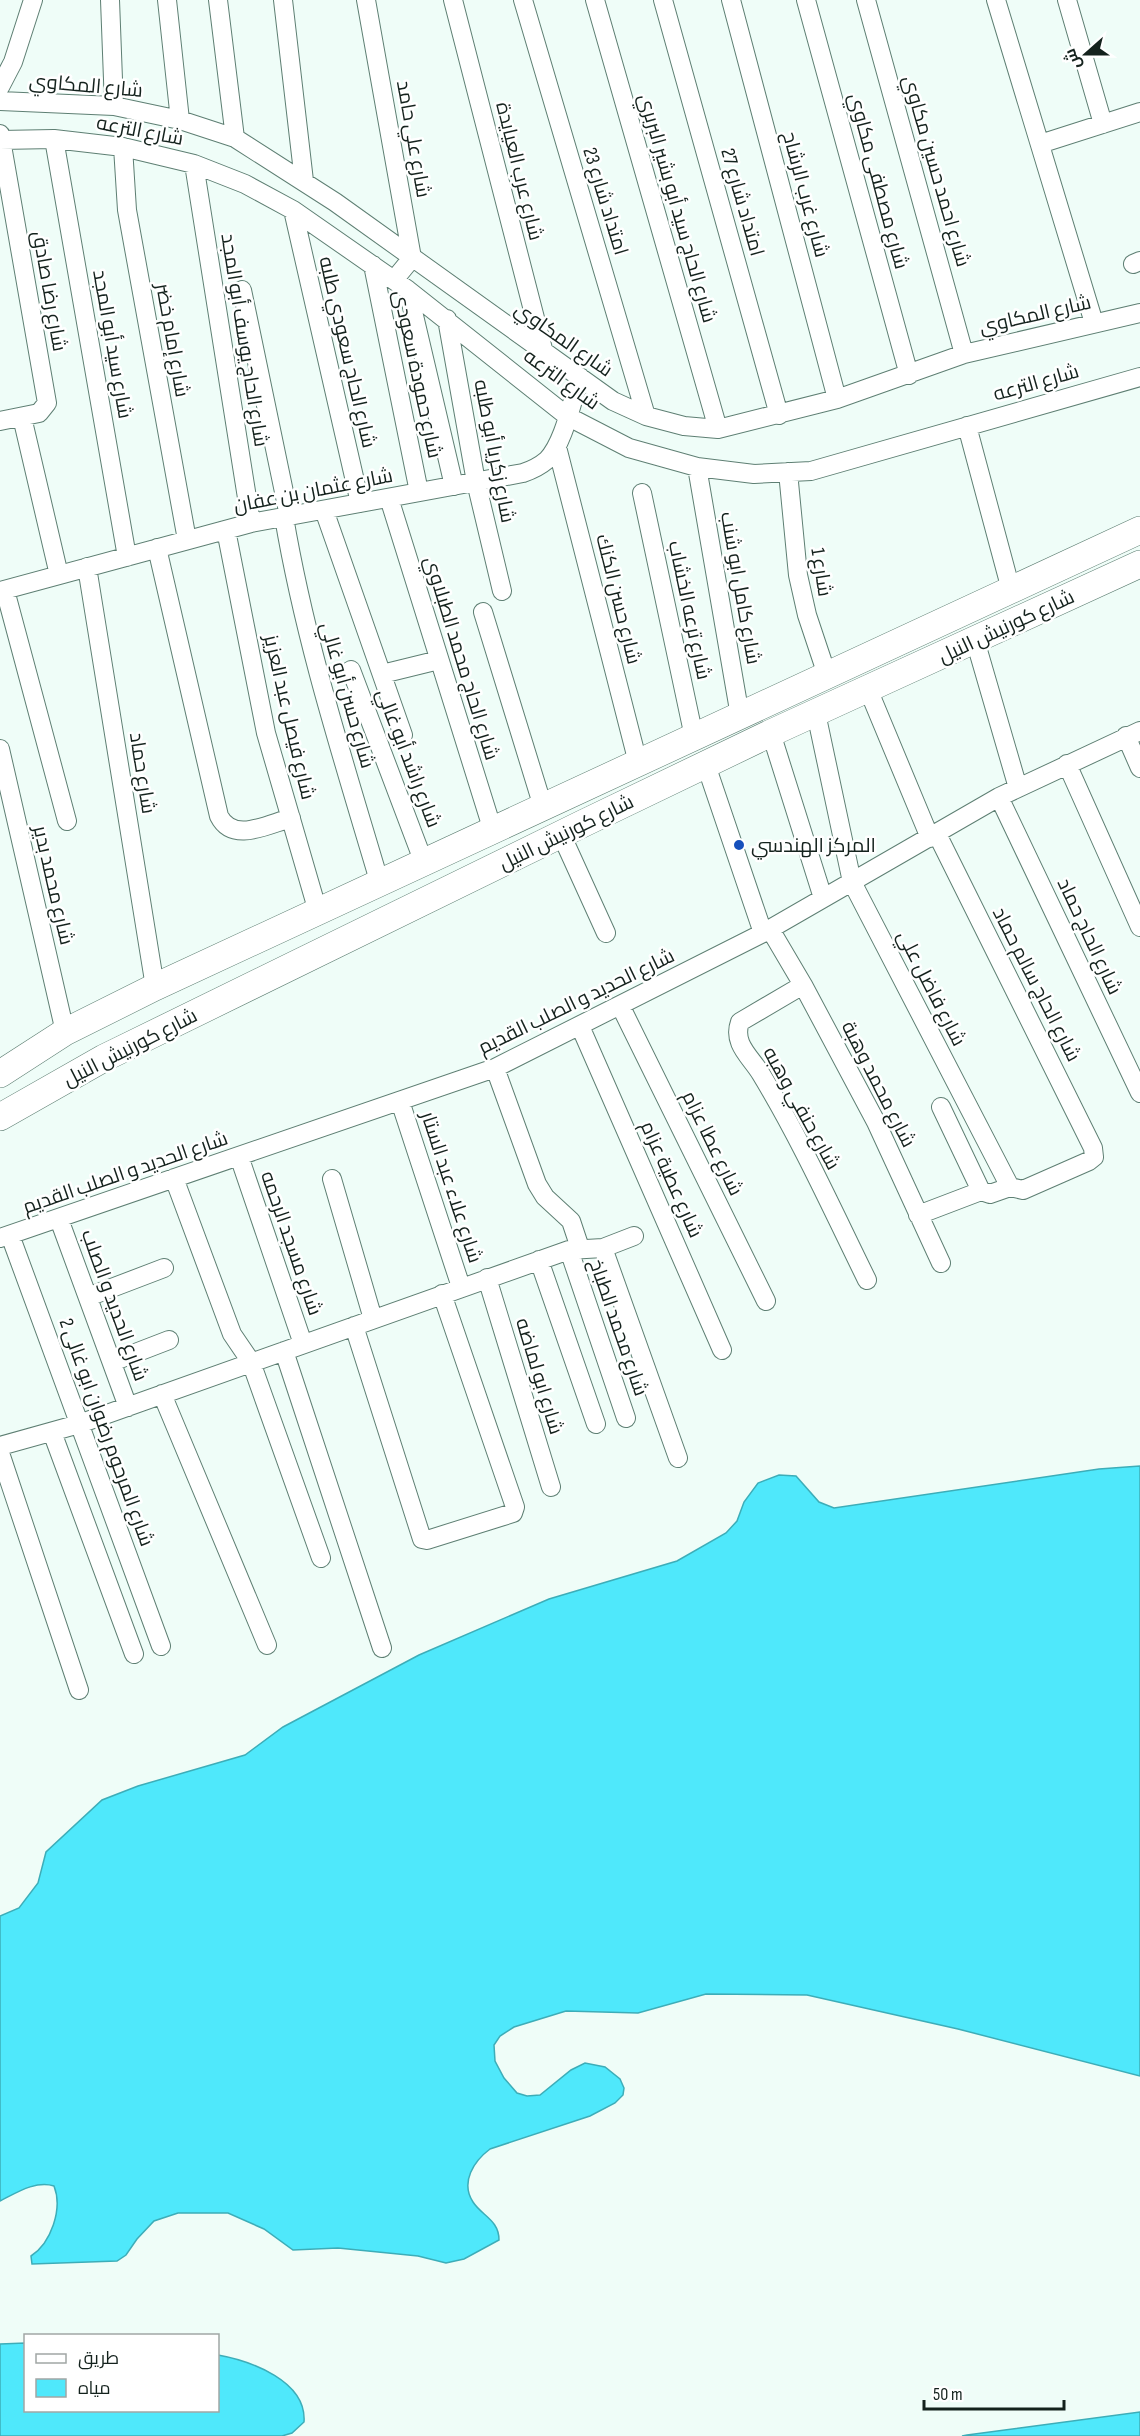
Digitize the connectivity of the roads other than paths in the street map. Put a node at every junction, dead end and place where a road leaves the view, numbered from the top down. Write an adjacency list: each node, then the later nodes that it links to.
1 (33, 0): 16 (street)
2 (110, 0): 18 (street)
3 (168, 0): 20 (street)
4 (218, 0): 23 (street)
5 (283, 0): 28 (street)
6 (366, 0): 32 (street, شارع علي حامد)
7 (453, 0): 39 (street, شارع عرب العيايدة)
8 (523, 0): 47 (street, امتداد شارع 23)
9 (595, 0): 51 (street, شارع الحاج سيد أبو بشير البربري)
10 (663, 0): 45 (street, امتداد شارع 27)
11 (731, 0): 44 (street, شارع غرب الرشاح)
12 (806, 0): 41 (street, شارع مصطفى مكاوي)
13 (866, 0): 40 (street, شارع احمد حسين مكاوي)
14 (996, 0): 25 (street)
15 (1067, 0): 21 (street)
16 (0, 87)
17 (0, 101): 18 (street, شارع المكاوي)
18 (114, 106): 20 (street, شارع المكاوي)
19 (1140, 111): 21 (street)
20 (180, 120): 23 (street, شارع المكاوي)
21 (1103, 124): 25 (street)
22 (0, 138): 24 (street, شارع الترعه); 48 (street, شارع رضا صادق)
23 (235, 138): 28 (street, شارع المكاوي)
24 (54, 139): 26 (street, شارع الترعه); 68 (street, شارع سيد أبو المجد)
25 (1040, 144): 38 (street)
26 (123, 147): 27 (street, شارع الترعه); 66 (street, شارع إمام خضر)
27 (194, 164): 30 (street, شارع الترعه); 63 (street, شارع الحاج يوسف أبو المجد)
28 (304, 181): 29 (street, شارع المكاوي)
29 (335, 202): 31 (street); 32 (street, شارع المكاوي)
30 (293, 210): 31 (street, شارع الترعه); 60 (street, شارع الحاج سعودي طلبه)
31 (318, 226): 33 (street, شارع الترعه)
32 (412, 258): 34 (street); 39 (street, شارع المكاوي)
33 (373, 265): 34 (street, شارع الترعه); 57 (street, شارع حمودة سعودى)
34 (401, 285): 37 (street, شارع الترعه); 56 (street)
35 (242, 290): 62 (street, شارع حسن أبو غالي)
36 (1140, 313): 38 (street, شارع المكاوي)
37 (447, 319): 46 (street, شارع الترعه); 55 (street, شارع زكريا أبو طلبه)
38 (1094, 323): 40 (street, شارع المكاوي)
39 (544, 353): 42 (street, شارع المكاوي)
40 (964, 354): 41 (street, شارع المكاوي)
41 (909, 375): 44 (street, شارع المكاوي)
42 (580, 377): 46 (street, شارع عثمان بن عفان); 47 (street, شارع المكاوي)
43 (1140, 377): 50 (street, شارع الترعه)
44 (837, 399): 45 (street, شارع المكاوي)
45 (779, 415): 51 (street, شارع المكاوي)
46 (567, 416): 52 (street, شارع عثمان بن عفان); 53 (street, شارع الترعه)
47 (646, 416): 51 (street, شارع المكاوي)
48 (22, 417): 49 (street, شارع رضا صادق); 71 (street)
49 (0, 421)
50 (967, 426): 54 (street, شارع الترعه); 73 (street)
51 (718, 429)
52 (556, 447): 55 (street, شارع عثمان بن عفان); 89 (street, شارع حسن الكنك)
53 (698, 467): 54 (street, شارع الترعه); 83 (street, شارع كامل ابو شنب)
54 (788, 472): 80 (street, شارع 1)
55 (476, 482): 56 (street, شارع عثمان بن عفان); 74 (street, شارع زكريا أبو طلبه)
56 (454, 486): 57 (street, شارع عثمان بن عفان)
57 (419, 492): 59 (street, شارع عثمان بن عفان)
58 (642, 493): 87 (street, شارع ترعه الخشاب)
59 (389, 498): 60 (street, شارع عثمان بن عفان); 77 (street, شارع الحاج محمد الطبلاوي)
60 (360, 503): 61 (street, شارع عثمان بن عفان)
61 (324, 510): 62 (street, شارع عثمان بن عفان); 79 (street)
62 (287, 516): 63 (street, شارع عثمان بن عفان); 105 (street, شارع حسن أبو غالي)
63 (251, 523): 64 (street, شارع عثمان بن عفان)
64 (226, 530): 66 (street, شارع عثمان بن عفان); 98 (street, شارع فيصل عبد العزيز)
65 (1140, 530): 73 (highway, شارع كورنيش النيل)
66 (187, 540): 67 (street, شارع عثمان بن عفان)
67 (157, 548): 68 (street, شارع عثمان بن عفان); 98 (street)
68 (127, 557): 70 (street, شارع عثمان بن عفان)
69 (1140, 564): 76 (highway, شارع كورنيش النيل)
70 (87, 567): 71 (street, شارع عثمان بن عفان); 112 (street, شارع حماد)
71 (59, 575): 72 (street, شارع عثمان بن عفان)
72 (2, 590): 99 (street)
73 (1011, 590): 80 (highway, شارع كورنيش النيل)
74 (501, 591)
75 (483, 612): 96 (street)
76 (975, 640): 81 (highway, شارع كورنيش النيل); 93 (street)
77 (439, 660): 79 (street); 101 (street, شارع الحاج محمد الطبلاوي)
78 (351, 670): 103 (street, شارع راشد أبو غالي)
79 (382, 674): 86 (street)
80 (827, 675): 83 (highway, شارع كورنيش النيل)
81 (868, 689): 82 (highway, شارع كورنيش النيل); 102 (street, شارع الحاج سالم حماد)
82 (816, 713): 84 (highway, شارع كورنيش النيل); 104 (street, شارع فاضل علي)
83 (740, 716): 87 (highway, شارع كورنيش النيل)
84 (771, 734): 91 (highway, شارع كورنيش النيل); 106 (street)
85 (1133, 734): 90 (street, شارع الحديد و الصلب القديم); 92 (street)
86 (403, 735)
87 (694, 737): 89 (highway, شارع كورنيش النيل)
88 (0, 749): 97 (street, شارع محمد بدير)
89 (638, 763): 94 (highway, شارع كورنيش النيل)
90 (1067, 764): 93 (street, شارع الحديد و الصلب القديم); 108 (street)
91 (706, 765): 100 (highway, شارع كورنيش النيل); 109 (street, شارع محمد وهبة)
92 (1140, 768)
93 (1018, 788): 95 (street, شارع الحديد و الصلب القديم)
94 (569, 795): 96 (highway, شارع كورنيش النيل); 100 (highway)
95 (999, 797): 102 (street, شارع الحديد و الصلب القديم); 118 (street, شارع الحاج حماد)
96 (543, 807): 101 (highway, شارع كورنيش النيل)
97 (7, 809): 115 (street, شارع محمد بدير)
98 (291, 818): 107 (street, شارع فيصل عبد العزيز)
99 (67, 821)
100 (572, 829): 110 (street); 121 (highway, شارع كورنيش النيل)
101 (493, 831): 103 (highway, شارع كورنيش النيل)
102 (933, 836): 104 (street, شارع الحديد و الصلب القديم); 125 (street, شارع الحاج سالم حماد)
103 (424, 863): 105 (highway, شارع كورنيش النيل)
104 (852, 882): 106 (street, شارع الحديد و الصلب القديم); 125 (street, شارع فاضل علي)
105 (380, 884): 107 (highway, شارع كورنيش النيل)
106 (823, 898): 109 (street, شارع الحديد و الصلب القديم)
107 (318, 912): 112 (highway, شارع كورنيش النيل)
108 (1140, 927)
109 (766, 931): 111 (street, شارع محمد وهبة); 113 (street, شارع الحديد و الصلب القديم)
110 (606, 933)
111 (803, 985): 127 (street, شارع محمد وهبة); 137 (street, شارع حنفي وهبه)
112 (155, 987): 115 (highway, شارع كورنيش النيل)
113 (620, 1005): 114 (street, شارع الحديد و الصلب القديم); 141 (street, شارع عطا عزام)
114 (580, 1026): 116 (street, شارع الحديد و الصلب القديم); 146 (street, شارع عطية عزام)
115 (65, 1032): 117 (highway, شارع كورنيش النيل)
116 (495, 1068): 119 (street, شارع الحديد و الصلب القديم); 132 (street, شارع محمد الطباخ)
117 (0, 1074)
118 (1140, 1093)
119 (400, 1101): 122 (street, شارع الحديد و الصلب القديم); 138 (street, شارع علاء عبد الستار)
120 (941, 1107): 126 (street)
121 (0, 1117)
122 (239, 1156): 123 (street, شارع الحديد و الصلب القديم); 145 (street, شارع مسجد الرحمه)
123 (174, 1178): 128 (street, شارع الحديد و الصلب القديم); 149 (street)
124 (332, 1179): 142 (street)
125 (1010, 1186): 126 (street)
126 (981, 1191): 127 (street)
127 (918, 1215): 134 (street, شارع محمد وهبة)
128 (59, 1219): 129 (street, شارع الحديد و الصلب القديم); 140 (street, شارع الحديد و الصلب)
129 (5, 1236): 153 (street, شارع المرحوم رضوان ابو غالى 2)
130 (634, 1236): 131 (street)
131 (603, 1248): 132 (street); 158 (street)
132 (574, 1249): 133 (street); 152 (street, شارع محمد الطباخ)
133 (539, 1260): 136 (street); 154 (street)
134 (940, 1263)
135 (164, 1268): 140 (street)
136 (487, 1278): 138 (street); 159 (street, شارع ابو لماضه)
137 (867, 1280)
138 (461, 1287): 139 (street)
139 (442, 1294): 142 (street); 143 (street)
140 (88, 1297): 148 (street, شارع الحديد و الصلب)
141 (766, 1301)
142 (373, 1319): 143 (street)
143 (354, 1326): 145 (street)
144 (169, 1340): 148 (street)
145 (303, 1344): 147 (street)
146 (722, 1350)
147 (284, 1351): 149 (street); 163 (street)
148 (112, 1362): 151 (street, شارع الحديد و الصلب)
149 (251, 1362): 150 (street); 160 (street)
150 (162, 1394): 151 (street); 161 (street)
151 (128, 1407): 153 (street)
152 (626, 1418)
153 (79, 1424): 155 (street); 162 (street, شارع المرحوم رضوان ابو غالى 2)
154 (596, 1424)
155 (52, 1432): 156 (street); 164 (street)
156 (0, 1446)
157 (0, 1453): 165 (street)
158 (678, 1458)
159 (551, 1487)
160 (321, 1558)
161 (267, 1645)
162 (161, 1646)
163 (382, 1648)
164 (134, 1654)
165 (79, 1690)

